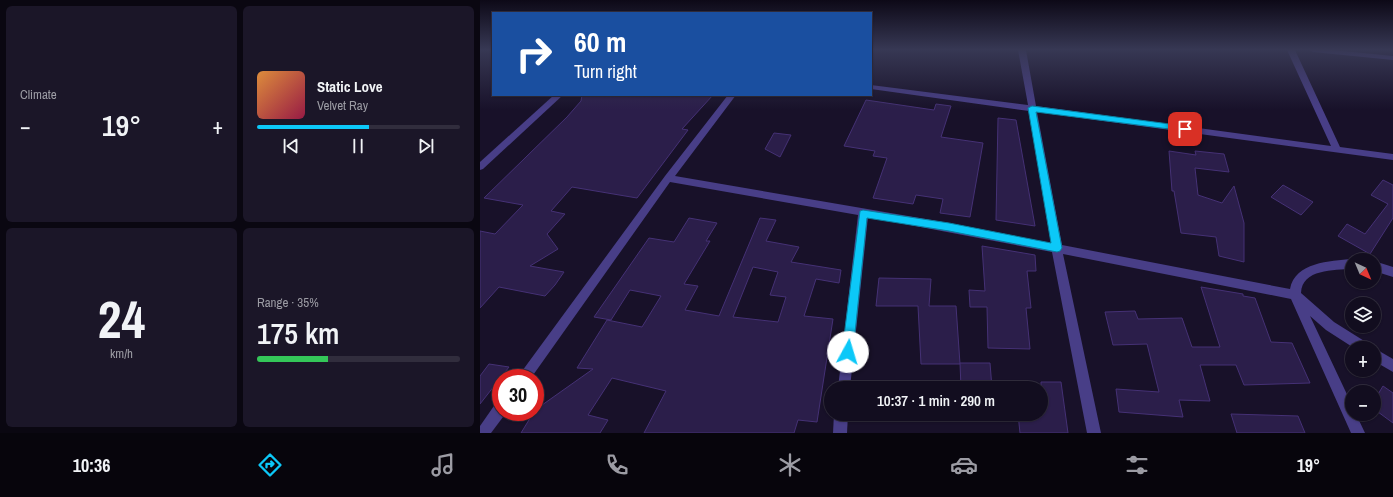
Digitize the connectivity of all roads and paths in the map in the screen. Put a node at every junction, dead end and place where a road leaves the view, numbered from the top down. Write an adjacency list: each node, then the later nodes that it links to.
1 (1025, 70): 6 (street)
2 (1300, 70): 7 (street)
3 (872, 87): 6 (street)
4 (558, 96): 9 (street)
5 (731, 96): 10 (street)
6 (1032, 108): 7 (street); 12 (street)
7 (1337, 149): 8 (street)
8 (1393, 157)
9 (480, 167)
10 (668, 178): 11 (street); 20 (street)
11 (863, 213): 12 (street); 21 (street)
12 (1057, 248): 16 (street); 26 (street)
13 (1345, 264): 16 (street)
14 (1381, 268): 15 (street)
15 (1393, 272)
16 (1295, 295): 17 (street); 27 (street)
17 (1354, 341)
18 (1381, 358): 19 (street)
19 (1393, 366)
20 (530, 369)
21 (845, 381)
22 (492, 420): 24 (street)
23 (841, 421): 25 (street)
24 (483, 433)
25 (840, 433)
26 (1094, 433)
27 (1358, 433)

